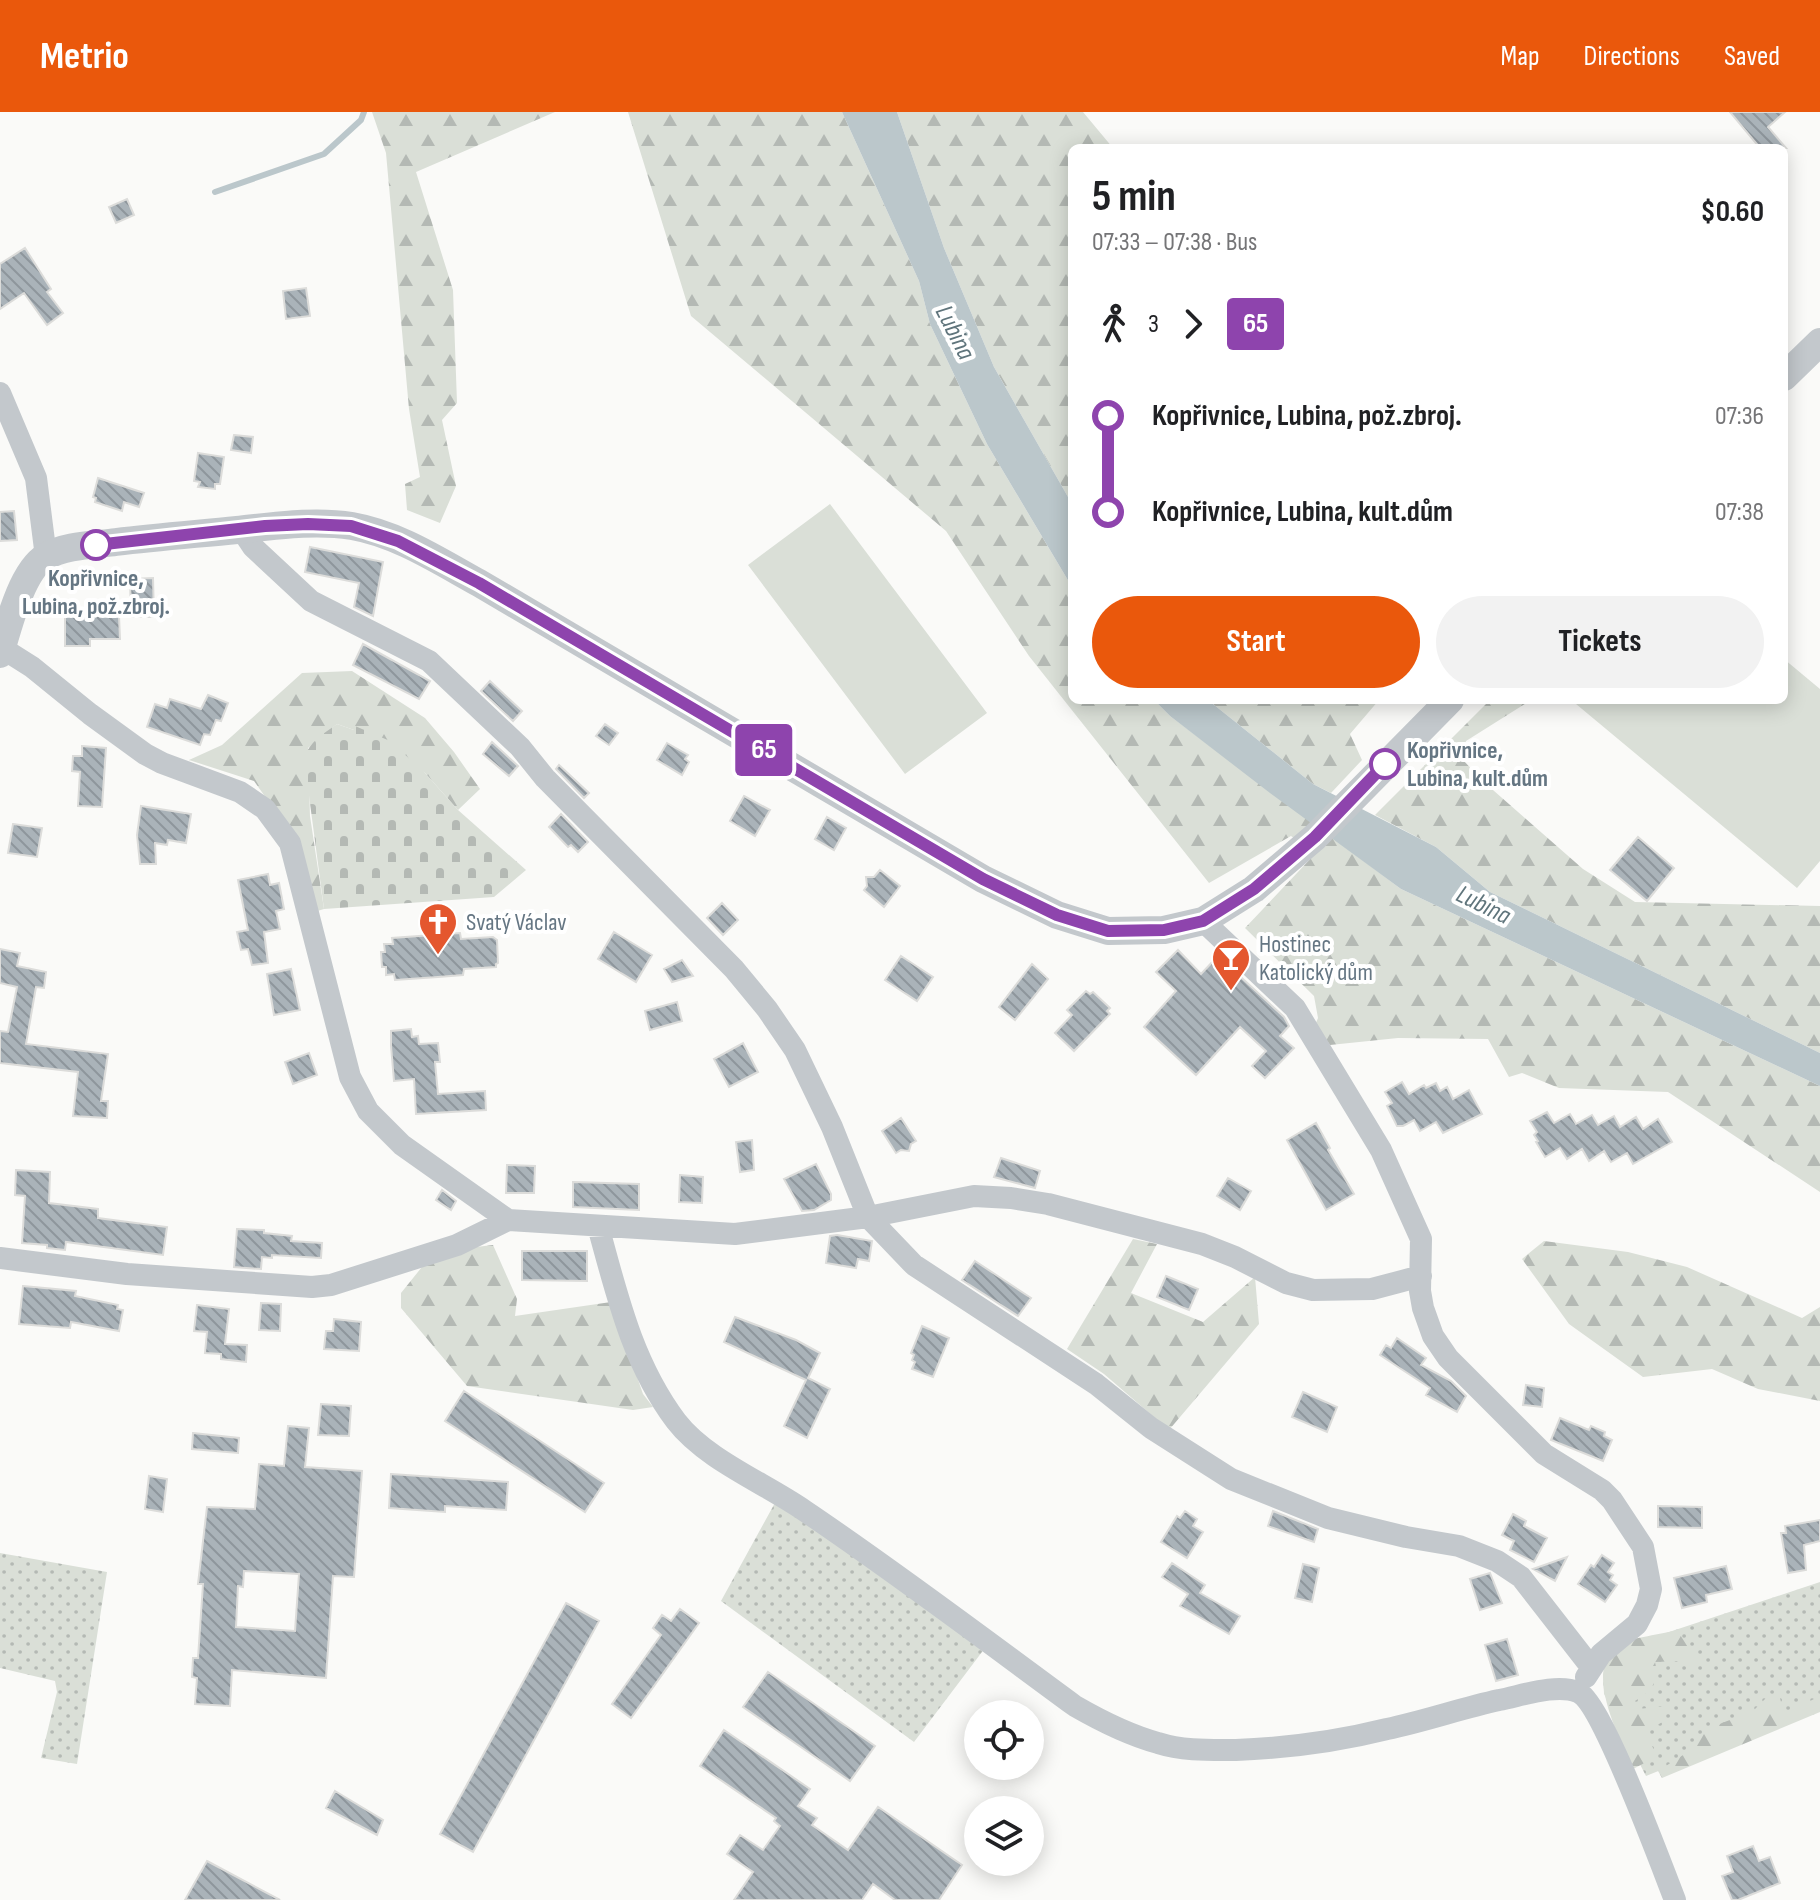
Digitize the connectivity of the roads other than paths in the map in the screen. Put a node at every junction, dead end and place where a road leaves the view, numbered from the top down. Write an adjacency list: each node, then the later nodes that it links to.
1 (1820, 342): 2 (street)
2 (1788, 373)
3 (5, 403): 5 (street)
4 (241, 529): 5 (street); 8 (street); 9 (street)
5 (46, 557): 6 (street)
6 (1, 651): 10 (street)
7 (1446, 704): 8 (street)
8 (1203, 921): 13 (street)
9 (868, 1217): 11 (street); 13 (street); 14 (street)
10 (508, 1220): 11 (street); 12 (street)
11 (598, 1226): 15 (street)
12 (0, 1258)
13 (1421, 1276): 14 (street)
14 (1591, 1667): 15 (street)
15 (1578, 1692): 16 (street)
16 (1675, 1900)

